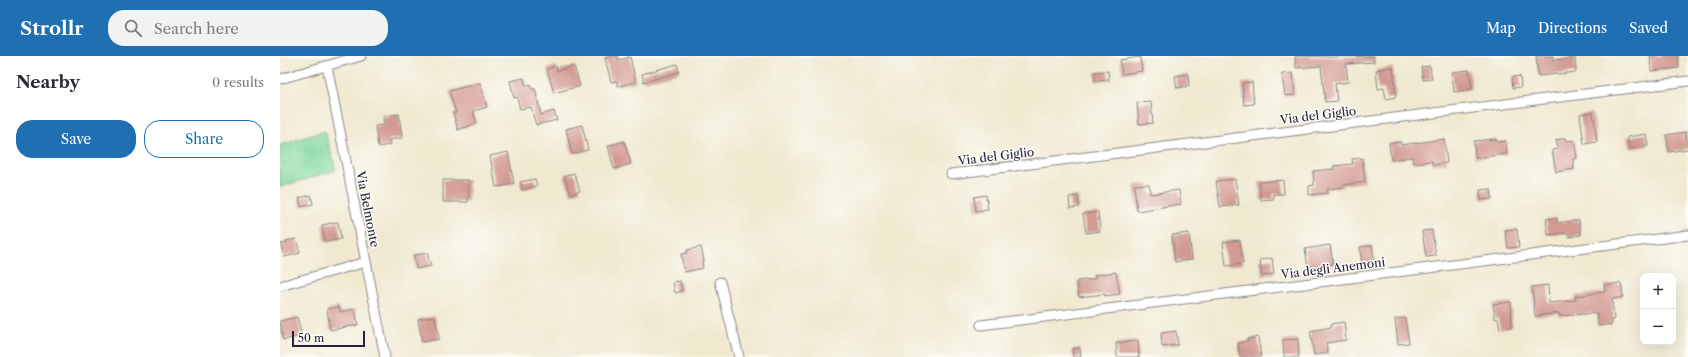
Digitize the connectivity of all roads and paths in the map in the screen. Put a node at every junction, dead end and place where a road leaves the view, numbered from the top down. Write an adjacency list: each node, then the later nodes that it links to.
1 (362, 56): 2 (street)
2 (327, 66): 3 (street); 7 (street, Via Belmonte)
3 (280, 79)
4 (1688, 81): 5 (street, Via del Giglio)
5 (951, 174)
6 (1688, 235): 10 (street, Via degli Anemoni)
7 (366, 262): 9 (street); 11 (street, Via Belmonte)
8 (720, 282): 12 (street)
9 (280, 286)
10 (981, 325)
11 (386, 357)
12 (739, 357)

